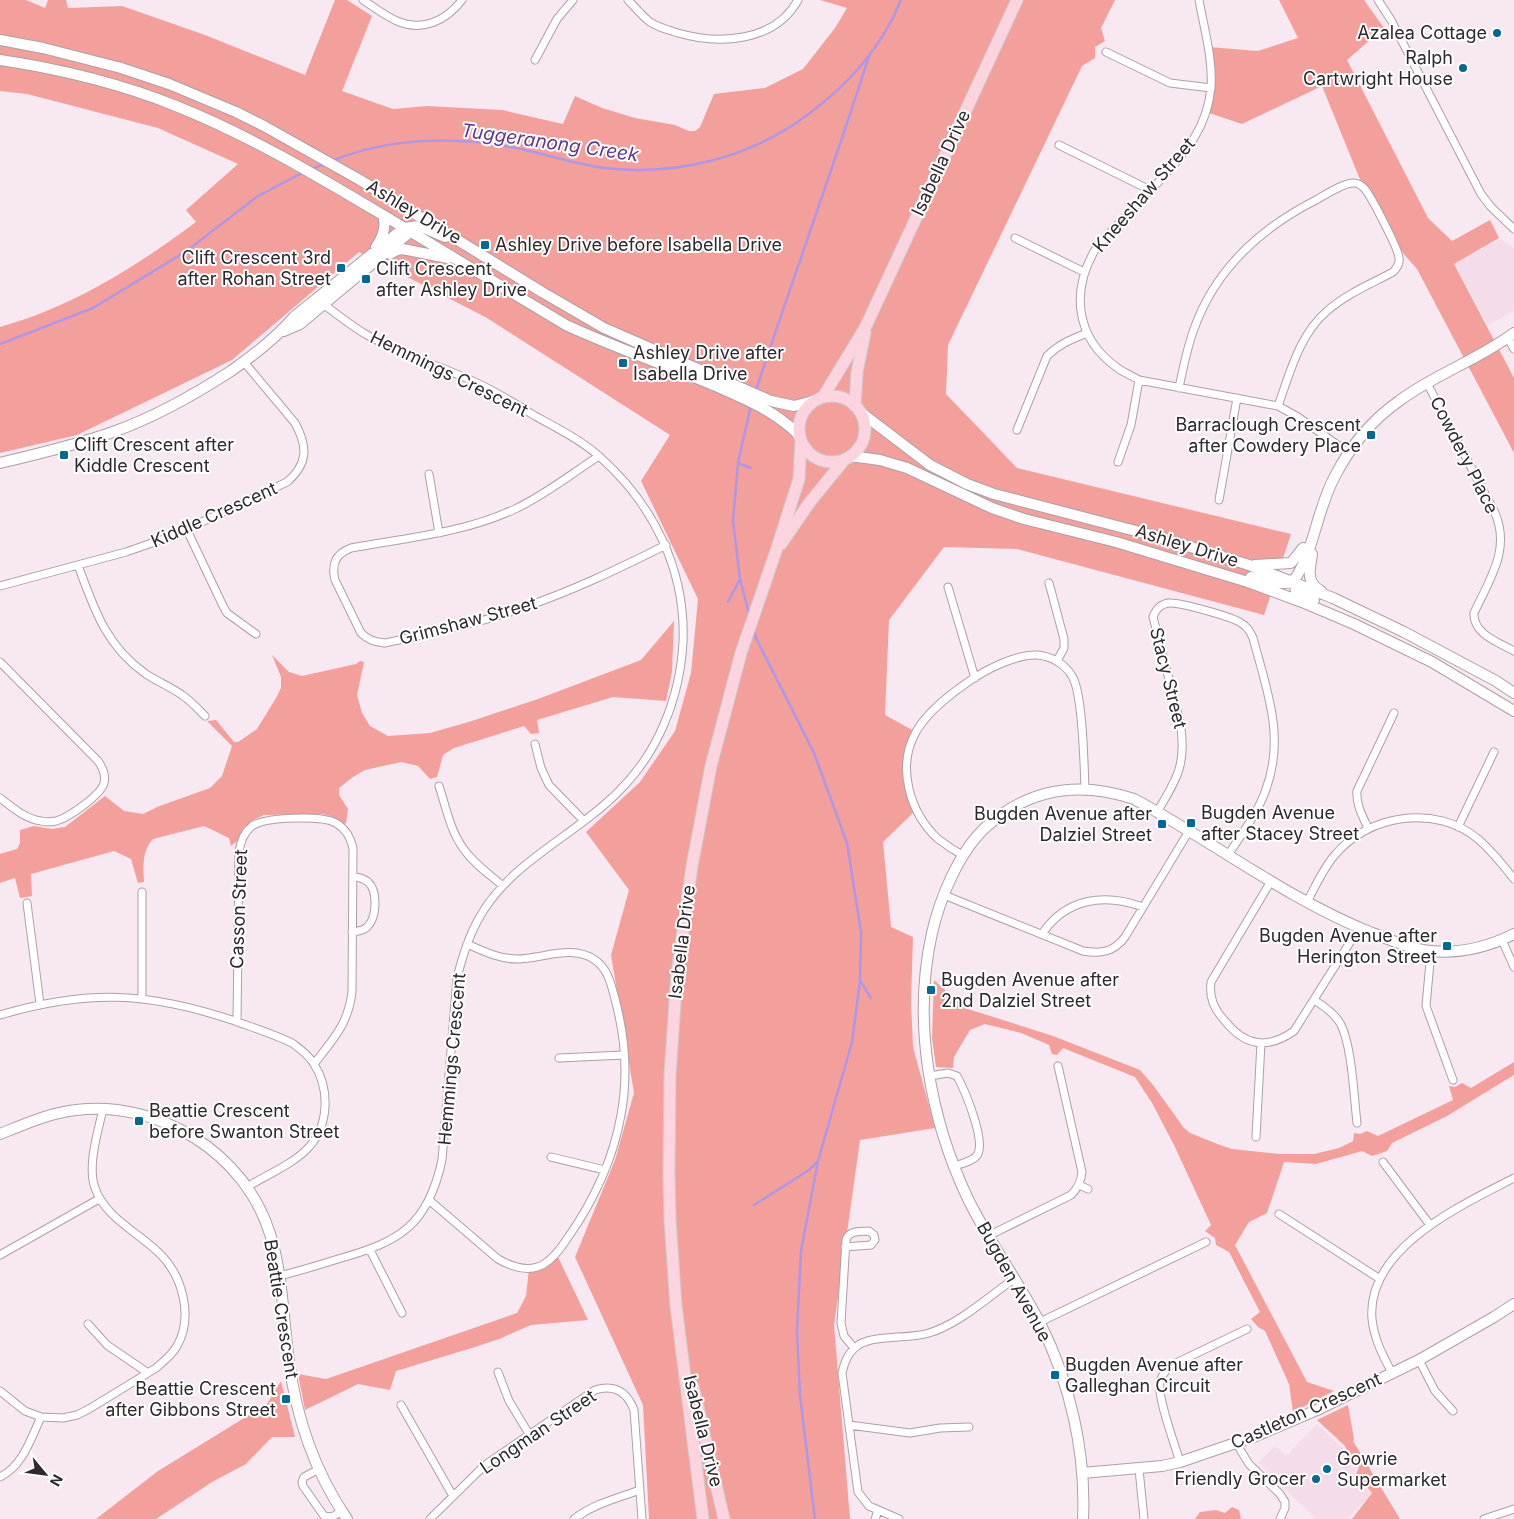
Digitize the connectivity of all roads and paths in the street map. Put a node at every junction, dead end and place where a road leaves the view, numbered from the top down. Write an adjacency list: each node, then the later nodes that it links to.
1 (363, 0): 2 (street)
2 (462, 0)
3 (573, 0): 12 (street)
4 (628, 0): 5 (street)
5 (798, 0)
6 (1017, 0): 26 (main road, Isabella Drive)
7 (1199, 0): 13 (street, Kneeshaw Street)
8 (1378, 0): 19 (street)
9 (0, 40): 16 (street, Ashley Drive)
10 (1106, 52): 13 (street)
11 (0, 60): 17 (street, Ashley Drive)
12 (535, 60)
13 (1211, 88): 15 (street, Kneeshaw Street)
14 (1059, 145): 15 (street)
15 (1150, 190): 24 (street, Kneeshaw Street)
16 (390, 198): 18 (street); 21 (street, Ashley Drive)
17 (383, 215): 18 (street, Ashley Drive); 22 (street)
18 (408, 229): 21 (street); 22 (street); 23 (street, Ashley Drive)
19 (1514, 229)
20 (1015, 238): 24 (street)
21 (476, 251): 33 (street, Ashley Drive)
22 (372, 259): 23 (street); 25 (street)
23 (456, 260): 33 (street, Ashley Drive)
24 (1084, 272): 27 (street, Kneeshaw Street)
25 (320, 302): 30 (street); 43 (street, Hemmings Crescent)
26 (866, 326): 36 (main road, Isabella Drive); 39 (main road, Isabella Drive)
27 (1087, 333): 31 (street, Kneeshaw Street); 40 (street)
28 (1511, 335): 29 (street); 32 (street)
29 (1514, 350)
30 (244, 362): 46 (street); 49 (street, Kiddle Crescent)
31 (1139, 380): 34 (street, Kneeshaw Street); 45 (street)
32 (1427, 383): 42 (street); 64 (street, Cowdery Place)
33 (729, 387): 37 (street, Ashley Drive)
34 (1179, 388): 35 (street, Kneeshaw Street); 38 (street)
35 (1236, 398): 38 (street, Kneeshaw Street); 48 (street)
36 (820, 399): 37 (street, Ashley Drive); 39 (main road); 41 (main road)
37 (769, 405): 41 (street, Ashley Drive)
38 (1278, 406): 42 (street, Kneeshaw Street)
39 (857, 409): 44 (main road); 57 (street, Ashley Drive)
40 (1017, 430)
41 (800, 438): 44 (main road); 55 (main road, Isabella Drive)
42 (1349, 453): 51 (street)
43 (599, 456): 50 (street, Grimshaw Street); 53 (street, Hemmings Crescent)
44 (848, 458): 52 (street, Ashley Drive); 55 (main road, Isabella Drive)
45 (1118, 462)
46 (0, 463)
47 (429, 474): 50 (street)
48 (1218, 500)
49 (187, 530): 56 (street, Kiddle Crescent); 63 (street)
50 (439, 533): 53 (street, Grimshaw Street)
51 (1314, 533): 54 (street); 58 (street); 62 (street)
52 (1116, 542): 58 (street); 67 (street, Ashley Drive)
53 (666, 546): 79 (street, Hemmings Crescent)
54 (1303, 548): 57 (street); 58 (street)
55 (776, 552): 143 (main road, Isabella Drive)
56 (78, 565): 60 (street, Kiddle Crescent); 72 (street)
57 (1250, 566): 58 (street, Ashley Drive)
58 (1294, 582): 62 (street, Ashley Drive); 67 (street)
59 (1049, 583): 65 (street)
60 (0, 586)
61 (948, 587): 68 (street)
62 (1333, 598): 69 (street, Ashley Drive)
63 (256, 634)
64 (1514, 651)
65 (1057, 661): 68 (street); 76 (street)
66 (0, 662): 77 (street)
67 (1432, 662): 70 (street, Ashley Drive)
68 (975, 678): 84 (street)
69 (1514, 693)
70 (1514, 710)
71 (1394, 713): 81 (street)
72 (205, 716)
73 (535, 744): 79 (street)
74 (1494, 752): 80 (street)
75 (439, 786): 88 (street)
76 (1085, 788): 78 (street, Bugden Avenue); 84 (street, Bugden Avenue)
77 (0, 798)
78 (1157, 812): 82 (street, Bugden Avenue); 83 (street, Stacy Street)
79 (584, 821): 88 (street, Hemmings Crescent)
80 (1458, 827): 81 (street); 86 (street)
81 (1368, 828): 91 (street)
82 (1190, 831): 83 (street, Bugden Avenue); 93 (street)
83 (1228, 855): 87 (street, Bugden Avenue)
84 (964, 856): 90 (street, Bugden Avenue)
85 (353, 877): 95 (street, Casson Street); 95 (street); 106 (street, Casson Street)
86 (1514, 879)
87 (1271, 881): 91 (street, Bugden Avenue); 107 (street)
88 (503, 886): 99 (street, Hemmings Crescent)
89 (142, 892): 102 (street)
90 (944, 895): 96 (street); 112 (street, Bugden Avenue)
91 (1307, 902): 94 (street, Bugden Avenue)
92 (27, 903): 104 (street)
93 (1143, 907): 96 (street); 96 (street)
94 (1359, 928): 100 (street, Bugden Avenue); 103 (street)
95 (352, 932): 110 (street, Casson Street)
96 (1042, 934)
97 (1514, 934): 98 (street, Bugden Avenue)
98 (1502, 940): 100 (street, Bugden Avenue); 101 (street)
99 (467, 944): 108 (street); 127 (street, Hemmings Crescent)
100 (1431, 951): 113 (street)
101 (1514, 968)
102 (142, 998): 104 (street); 106 (street)
103 (1314, 1000): 107 (street); 115 (street)
104 (40, 1004): 105 (street)
105 (0, 1015)
106 (237, 1022): 110 (street)
107 (1261, 1043): 117 (street)
108 (624, 1055): 109 (street); 121 (street)
109 (559, 1058)
110 (314, 1064): 124 (street)
111 (1058, 1066): 123 (street)
112 (930, 1076): 120 (street, Bugden Avenue); 120 (street)
113 (1453, 1080)
114 (103, 1109): 116 (street, Beattie Crescent); 124 (street, Beattie Crescent); 126 (street)
115 (1357, 1123)
116 (0, 1134)
117 (1256, 1136)
118 (551, 1157): 121 (street)
119 (1383, 1162): 129 (street)
120 (954, 1166): 130 (street, Bugden Avenue)
121 (605, 1170): 127 (street)
122 (1514, 1178): 129 (street)
123 (1079, 1185): 125 (street); 130 (street)
124 (247, 1187): 135 (street, Beattie Crescent)
125 (1088, 1189)
126 (99, 1199): 134 (street); 147 (street)
127 (429, 1200): 133 (street, Hemmings Crescent)
128 (1280, 1214): 137 (street)
129 (1430, 1225): 137 (street)
130 (988, 1236): 136 (street, Bugden Avenue)
131 (1206, 1242): 140 (street)
132 (845, 1248): 144 (street)
133 (370, 1250): 135 (street, Hemmings Crescent); 139 (street)
134 (0, 1255)
135 (279, 1276): 158 (street, Beattie Crescent)
136 (1014, 1279): 140 (street, Bugden Avenue); 144 (street)
137 (1380, 1279): 148 (street)
138 (1514, 1304): 145 (street, Castleton Crescent)
139 (402, 1313)
140 (1040, 1322): 160 (street, Bugden Avenue)
141 (88, 1324): 147 (street)
142 (1247, 1329): 157 (street)
143 (682, 1343): 170 (main road, Isabella Drive); 171 (main road, Isabella Drive)
144 (854, 1348): 153 (street)
145 (1419, 1360): 148 (street, Castleton Crescent); 151 (street)
146 (498, 1372): 155 (street)
147 (148, 1373): 152 (street)
148 (1392, 1374): 156 (street, Castleton Crescent)
149 (0, 1391): 152 (street)
150 (400, 1405): 163 (street)
151 (1453, 1411)
152 (41, 1417): 161 (street)
153 (849, 1425): 154 (street); 165 (street)
154 (969, 1426)
155 (529, 1434): 162 (street, Longman Street); 163 (street, Longman Street)
156 (1236, 1444): 157 (street, Castleton Crescent); 176 (street)
157 (1180, 1462): 159 (street, Castleton Crescent)
158 (319, 1469): 166 (street, Beattie Crescent); 166 (street, Beattie Crescent)
159 (1139, 1469): 160 (street, Castleton Crescent); 175 (street)
160 (1082, 1473): 174 (street, Bugden Avenue)
161 (0, 1477)
162 (640, 1490): 168 (street); 169 (street, Longman Street)
163 (453, 1496): 167 (street, Longman Street)
164 (1514, 1509): 177 (street)
165 (878, 1511): 172 (street); 173 (street)
166 (345, 1515)
167 (430, 1519)
168 (574, 1519)
169 (642, 1519)
170 (703, 1519)
171 (724, 1519)
172 (875, 1519)
173 (899, 1519)
174 (1083, 1519)
175 (1144, 1519)
176 (1280, 1519)
177 (1484, 1519)

